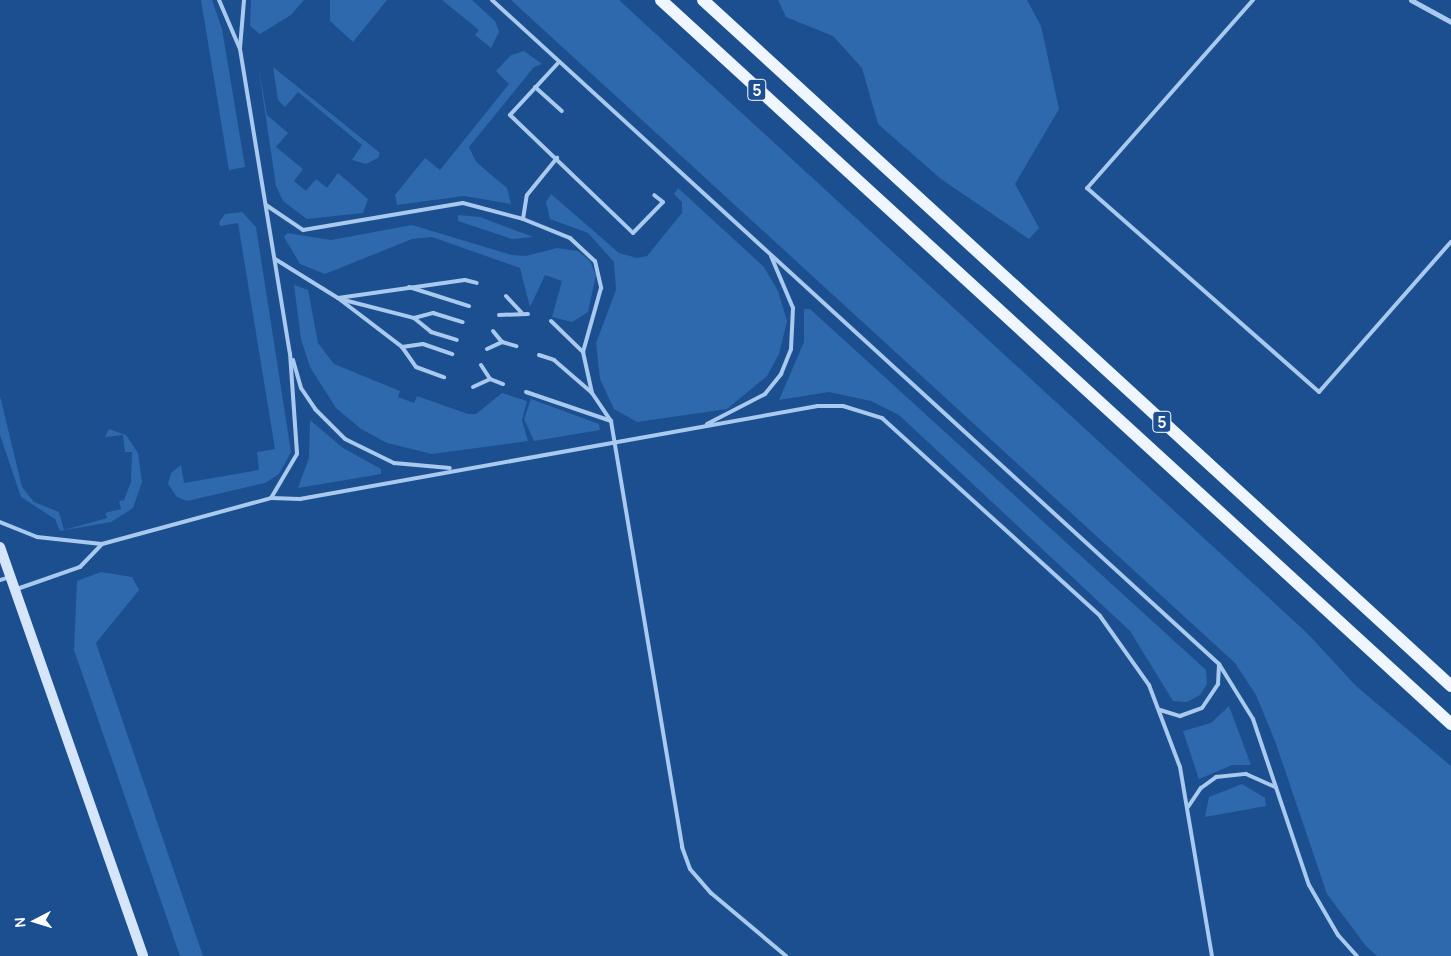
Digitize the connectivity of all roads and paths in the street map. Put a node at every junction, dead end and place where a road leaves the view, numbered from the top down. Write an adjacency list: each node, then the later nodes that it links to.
1 (219, 0): 9 (lane)
2 (244, 0): 9 (lane)
3 (492, 0): 10 (lane)
4 (662, 0): 61 (main road, 5)
5 (703, 0): 59 (main road, 5)
6 (1253, 0): 17 (lane)
7 (1411, 0): 8 (street)
8 (1451, 22)
9 (240, 49): 15 (lane)
10 (559, 62): 11 (lane); 18 (lane)
11 (535, 87): 12 (lane); 13 (lane)
12 (562, 111)
13 (557, 158): 14 (lane); 16 (lane)
14 (654, 195)
15 (266, 205): 16 (lane); 19 (lane)
16 (523, 219): 37 (lane)
17 (1451, 242)
18 (769, 252): 49 (lane); 58 (lane)
19 (275, 259): 23 (lane); 38 (lane)
20 (477, 283): 21 (lane)
21 (407, 286): 23 (lane); 24 (lane)
22 (506, 296): 25 (lane)
23 (338, 298): 28 (lane); 35 (lane)
24 (469, 306)
25 (522, 313): 26 (lane); 27 (lane)
26 (528, 314)
27 (499, 315)
28 (414, 318): 30 (lane); 32 (lane)
29 (551, 321): 37 (lane)
30 (463, 322)
31 (493, 331): 33 (lane)
32 (457, 340)
33 (502, 342): 34 (lane); 36 (lane)
34 (516, 346)
35 (402, 347): 39 (lane); 42 (lane)
36 (487, 349)
37 (583, 352): 47 (lane)
38 (290, 353): 51 (lane); 52 (lane)
39 (452, 354)
40 (539, 354): 47 (lane)
41 (481, 365): 43 (lane)
42 (444, 377)
43 (490, 379): 44 (lane); 45 (lane)
44 (503, 384)
45 (473, 387)
46 (526, 392): 48 (lane)
47 (592, 393): 48 (lane)
48 (611, 421): 50 (lane)
49 (700, 426): 50 (lane); 60 (lane)
50 (615, 442): 51 (lane); 65 (lane)
51 (452, 468): 52 (lane)
52 (272, 498): 54 (lane)
53 (0, 522): 54 (lane)
54 (102, 544): 57 (lane)
55 (0, 547): 56 (main road)
56 (5, 578): 57 (main road)
57 (14, 590): 64 (main road)
58 (1220, 664): 60 (lane); 62 (lane)
59 (1451, 686)
60 (1160, 710): 63 (lane)
61 (1451, 724)
62 (1275, 787): 63 (lane); 67 (lane)
63 (1188, 807): 66 (lane)
64 (143, 956)
65 (786, 956)
66 (1212, 956)
67 (1358, 956)

